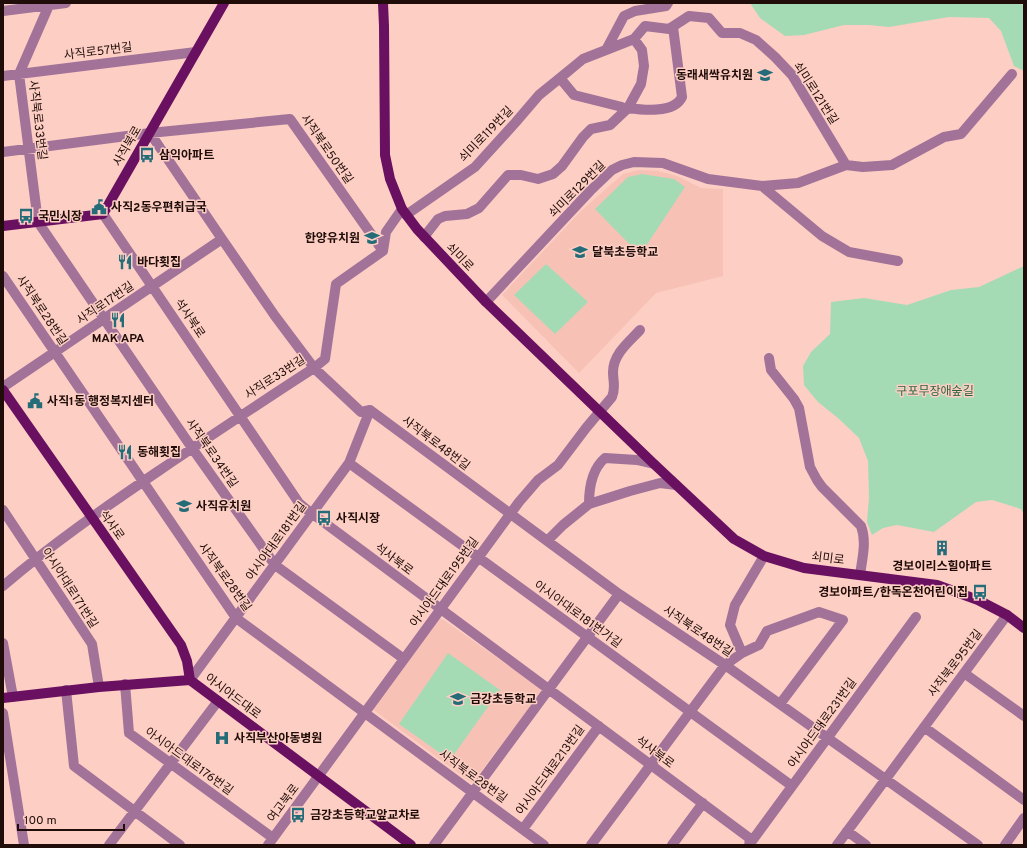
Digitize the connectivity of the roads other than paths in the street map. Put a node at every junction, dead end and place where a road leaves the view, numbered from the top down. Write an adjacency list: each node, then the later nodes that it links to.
1 (66, 3): 5 (street)
2 (224, 3): 10 (main road, 사직북로)
3 (383, 3): 21 (main road, 쇠미로)
4 (668, 3): 9 (street)
5 (49, 4): 6 (street); 11 (street, 사직북로33번길)
6 (3, 11)
7 (673, 27): 8 (street); 15 (street); 19 (street, 쇠미로121번길)
8 (634, 39): 9 (street, 쇠미로119번길); 15 (street)
9 (606, 50): 14 (street, 쇠미로119번길)
10 (196, 52): 11 (street, 사직로57번길); 16 (main road, 사직북로)
11 (19, 74): 13 (street, 사직로57번길); 17 (street, 사직북로33번길)
12 (1012, 74): 19 (street, 쇠미로129번길)
13 (3, 76)
14 (560, 78): 15 (street); 21 (street, 쇠미로119번길)
15 (626, 109): 25 (street)
16 (150, 133): 17 (street); 22 (main road, 사직북로); 26 (street, 사직북로48번길); 27 (street, 사직북로50번길)
17 (28, 148): 18 (street); 23 (street, 사직북로33번길)
18 (3, 152)
19 (846, 165): 20 (street, 쇠미로129번길)
20 (762, 186): 28 (street); 31 (street, 쇠미로129번길)
21 (404, 212): 25 (main road, 쇠미로); 27 (street)
22 (104, 214): 23 (main road); 30 (street, 석사북로)
23 (38, 222): 24 (main road); 32 (street, 사직북로34번길)
24 (3, 226)
25 (424, 237): 31 (main road, 쇠미로)
26 (222, 239): 30 (street, 사직로17번길); 36 (street, 사직북로48번길)
27 (383, 251): 36 (street, 사직로33번길)
28 (898, 261)
29 (3, 276): 34 (street, 사직북로28번길)
30 (153, 286): 32 (street, 사직로17번길); 41 (street, 석사북로)
31 (486, 302): 40 (main road, 쇠미로)
32 (105, 319): 34 (street, 사직로17번길); 42 (street, 사직북로34번길)
33 (640, 330): 40 (street, 아시아드대로195번길)
34 (55, 352): 37 (street, 사직로17번길); 45 (street, 사직북로28번길)
35 (769, 358): 57 (street)
36 (314, 368): 39 (street, 사직북로48번길); 41 (street, 사직로33번길)
37 (3, 387)
38 (3, 390): 51 (main road, 석사로)
39 (370, 410): 43 (street, 아시아대로181번길); 50 (street, 사직북로48번길)
40 (599, 412): 44 (main road, 쇠미로); 50 (street, 아시아드대로195번길)
41 (240, 415): 42 (street, 사직로33번길); 49 (street, 석사북로)
42 (192, 448): 45 (street, 사직로33번길); 56 (street, 사직북로34번길)
43 (349, 463): 49 (street, 아시아대로181번길); 54 (street, 아시아대로181번가길)
44 (654, 464): 46 (main road, 쇠미로); 47 (street)
45 (143, 482): 51 (street, 사직로33번길); 63 (street, 사직북로28번길)
46 (676, 485): 47 (street); 53 (main road, 쇠미로)
47 (589, 504): 52 (street)
48 (3, 510): 55 (street, 아시아대로171번길)
49 (312, 514): 56 (street, 아시아대로181번길); 60 (street, 석사북로)
50 (510, 514): 52 (street, 사직북로48번길); 54 (street, 아시아드대로195번길)
51 (91, 518): 55 (street, 사직로33번길); 71 (main road, 석사로)
52 (547, 541): 59 (street, 사직북로48번길)
53 (764, 556): 57 (main road, 쇠미로); 67 (street)
54 (478, 557): 60 (street, 아시아드대로195번길); 65 (street, 아시아대로181번가길)
55 (36, 558): 58 (street, 사직로33번길); 73 (street, 아시아대로171번길)
56 (274, 565): 63 (street, 아시아대로181번길); 68 (street, 사직북로34번길)
57 (860, 575): 61 (main road, 쇠미로)
58 (3, 586)
59 (619, 594): 65 (street); 69 (street, 사직북로48번길)
60 (440, 609): 68 (street, 아시아드대로195번길); 75 (street, 석사북로)
61 (1007, 615): 64 (main road, 쇠미로); 70 (street, 사직북로95번길)
62 (916, 617): 85 (street, 아시아드대로231번길)
63 (236, 618): 71 (street, 아시아대로181번길); 80 (street, 사직북로28번길)
64 (1024, 628)
65 (588, 637): 75 (street); 79 (street, 아시아대로181번가길)
66 (3, 643): 76 (street)
67 (742, 653): 69 (street); 78 (street)
68 (404, 659): 80 (street, 아시아드대로195번길)
69 (725, 665): 78 (street, 사직북로48번길); 79 (street)
70 (964, 673): 82 (street); 84 (street, 사직북로95번길)
71 (190, 680): 72 (main road, 아시아드대로); 77 (main road, 아시아드대로)
72 (125, 684): 73 (main road, 아시아드대로); 86 (street, 아시아드대로176번길)
73 (99, 686): 74 (main road, 아시아드대로)
74 (66, 690): 76 (main road, 아시아드대로); 95 (street)
75 (549, 690): 83 (street, 석사북로); 92 (street)
76 (8, 698)
77 (218, 700): 86 (street); 89 (main road, 아시아드대로)
78 (780, 704): 85 (street, 사직북로48번길)
79 (690, 712): 87 (street); 91 (street, 아시아대로181번가길)
80 (365, 713): 89 (street, 아시아드대로195번길); 92 (street, 사직북로28번길)
81 (3, 714): 88 (street)
82 (1024, 716)
83 (599, 726): 87 (street, 석사북로); 97 (street, 아시아드대로213번길)
84 (924, 727): 90 (street, 사직북로95번길); 93 (street)
85 (827, 738): 90 (street, 사직북로48번길); 91 (street, 아시아드대로231번길)
86 (170, 763): 95 (street); 99 (street, 아시아드대로176번길)
87 (651, 765): 94 (street, 석사북로); 107 (street)
88 (7, 768): 101 (street)
89 (319, 776): 99 (street, 여고북로); 104 (main road, 아시아드대로)
90 (886, 779): 98 (street, 사직북로95번길); 111 (street, 사직북로48번길)
91 (792, 786): 100 (street, 아시아드대로231번길)
92 (473, 792): 97 (street, 사직북로28번길); 105 (street)
93 (1024, 800)
94 (703, 803): 100 (street, 석사북로); 108 (street)
95 (134, 811): 102 (street); 103 (street)
96 (1024, 818): 112 (street)
97 (523, 829): 106 (street, 사직북로28번길)
98 (847, 831): 109 (street, 사직북로95번길); 110 (street)
99 (270, 842)
100 (750, 844)
101 (24, 845)
102 (109, 845)
103 (180, 845)
104 (411, 845)
105 (434, 845)
106 (544, 845)
107 (591, 845)
108 (672, 845)
109 (837, 845)
110 (866, 845)
111 (978, 845)
112 (1004, 845)

